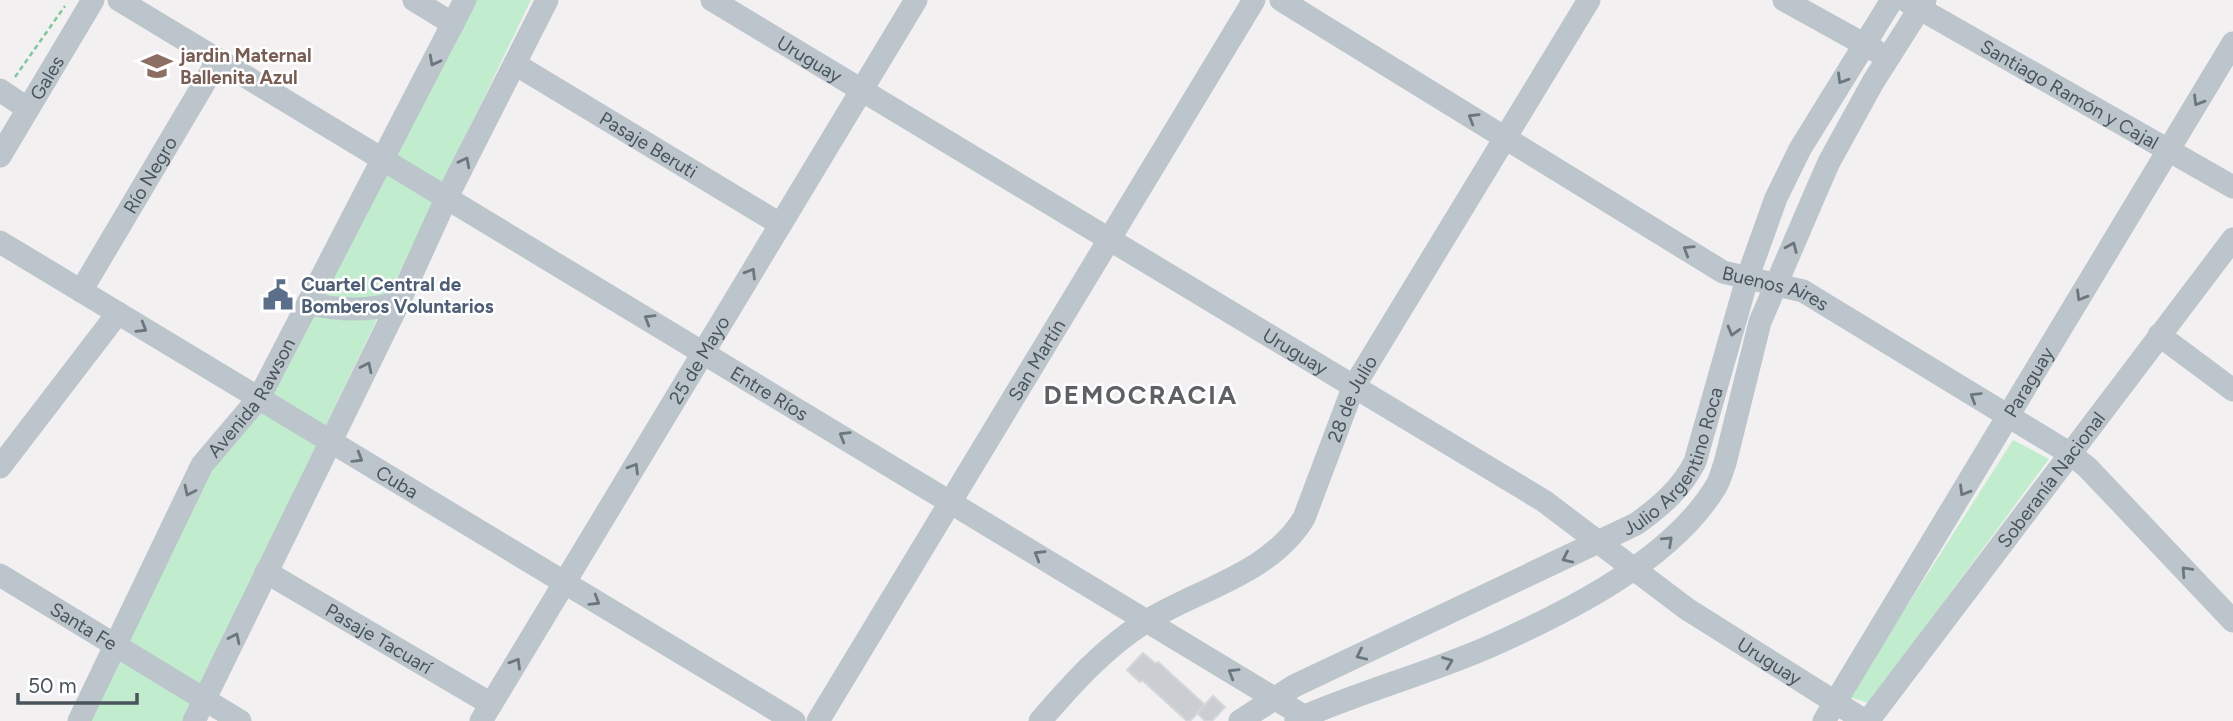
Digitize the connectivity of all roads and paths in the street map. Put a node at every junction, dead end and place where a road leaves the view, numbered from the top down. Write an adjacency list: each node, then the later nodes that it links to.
1 (69, 0): 21 (path)
2 (93, 0): 23 (street, Gales)
3 (119, 0): 19 (street, Entre Ríos)
4 (414, 0): 15 (street)
5 (465, 0): 15 (street, Avenida Rawson)
6 (547, 0): 20 (street)
7 (712, 0): 22 (street, Uruguay)
8 (916, 0): 22 (street, 25 de Mayo)
9 (1254, 0): 31 (street, San Martín)
10 (1281, 0): 24 (street, Buenos Aires, one-way to 10)
11 (1590, 0): 24 (street, 28 de Julio)
12 (1784, 0): 17 (street)
13 (1892, 0): 17 (street, Julio Argentino Roca)
14 (1916, 3): 18 (street, Julio Argentino Roca); 25 (street, Santiago Ramón y Cajal)
15 (453, 24): 27 (street, Avenida Rawson, one-way to 27)
16 (2233, 43): 25 (street, Paraguay, one-way to 25)
17 (1863, 45): 18 (street); 34 (street, Julio Argentino Roca, one-way to 34)
18 (1889, 57): 35 (street, Julio Argentino Roca, one-way to 18)
19 (218, 60): 27 (street, Entre Ríos); 36 (street, Río Negro)
20 (515, 64): 29 (street, one-way to 20); 30 (street, Pasaje Beruti)
21 (3, 83): 23 (street)
22 (861, 90): 30 (street, 25 de Mayo); 31 (street, Uruguay)
23 (28, 109): 26 (street, Gales)
24 (1507, 138): 34 (street, Buenos Aires, one-way to 24); 42 (street, 28 de Julio)
25 (2168, 150): 28 (street, Santiago Ramón y Cajal); 45 (street, Paraguay, one-way to 45)
26 (0, 156)
27 (382, 159): 29 (street, Entre Ríos); 38 (street, Avenida Rawson)
28 (2233, 187)
29 (446, 199): 37 (street); 41 (street, Entre Ríos, one-way to 29)
30 (780, 225): 41 (street, 25 de Mayo, one-way to 30)
31 (1108, 240): 42 (street, Uruguay); 49 (street, San Martín)
32 (0, 242): 36 (street, Cuba)
33 (2230, 245): 40 (street, Soberanía Nacional)
34 (1747, 279): 35 (street, Buenos Aires); 50 (street, Julio Argentino Roca, one-way to 50)
35 (1776, 283): 45 (street, Buenos Aires, one-way to 35); 51 (street, Julio Argentino Roca, one-way to 35)
36 (81, 291): 39 (street, Cuba)
37 (399, 302): 38 (street); 46 (street, one-way to 37)
38 (308, 303): 44 (street, Avenida Rawson)
39 (118, 313): 44 (street, Cuba, one-way to 44); 48 (street)
40 (2159, 335): 43 (street); 47 (street, Soberanía Nacional)
41 (704, 352): 49 (street, Entre Ríos, one-way to 41); 54 (street, 25 de Mayo, one-way to 41)
42 (1353, 388): 50 (street, Uruguay); 55 (street, 28 de Julio)
43 (2233, 390)
44 (259, 398): 46 (street, Cuba); 57 (street, Avenida Rawson, one-way to 57)
45 (2009, 418): 47 (street, Buenos Aires); 60 (street, Paraguay, one-way to 60)
46 (330, 442): 52 (street); 54 (street, Cuba, one-way to 54)
47 (2069, 453): 56 (street, Buenos Aires, one-way to 47); 70 (street, Soberanía Nacional)
48 (0, 467)
49 (951, 501): 55 (street, Entre Ríos, one-way to 49); 67 (street, San Martín)
50 (1600, 543): 51 (street, Uruguay); 58 (street, Julio Argentino Roca, one-way to 58)
51 (1634, 569): 60 (street, Uruguay); 62 (street, Julio Argentino Roca, one-way to 51)
52 (266, 572): 59 (street, one-way to 52); 61 (street, Pasaje Tacuarí)
53 (0, 575): 57 (street, Santa Fe)
54 (564, 582): 61 (street, 25 de Mayo, one-way to 54); 66 (street, Cuba, one-way to 66)
55 (1147, 621): 58 (street, Entre Ríos, one-way to 55); 68 (street, 28 de Julio)
56 (2233, 621)
57 (115, 646): 59 (street, Santa Fe); 63 (street, Avenida Rawson)
58 (1275, 698): 62 (street, Entre Ríos); 69 (street, Julio Argentino Roca)
59 (204, 699): 64 (street); 65 (street, Santa Fe)
60 (1829, 712): 70 (street, Uruguay)
61 (486, 713)
62 (1303, 719)
63 (79, 721)
64 (194, 721)
65 (240, 721)
66 (794, 721)
67 (818, 721)
68 (1040, 721)
69 (1240, 721)
70 (1867, 721)

